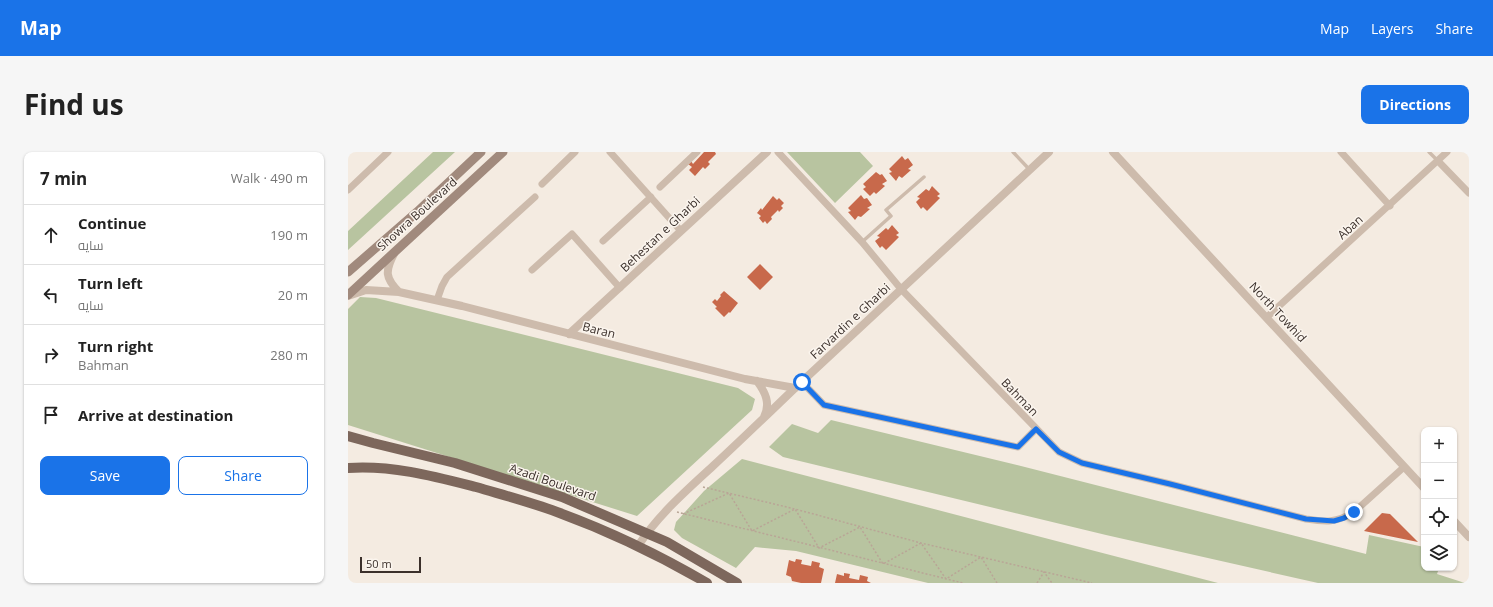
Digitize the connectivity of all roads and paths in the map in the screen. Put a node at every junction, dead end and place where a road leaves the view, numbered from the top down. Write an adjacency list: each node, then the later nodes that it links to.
1 (388, 152): 20 (street)
2 (481, 152): 30 (main road, Showra Boulevard)
3 (503, 152): 28 (main road, Showra Boulevard)
4 (575, 152): 18 (street)
5 (610, 152): 23 (street)
6 (698, 152): 19 (street)
7 (767, 152): 25 (street, Behestan e Gharbi)
8 (778, 152): 27 (street, Bahman)
9 (1013, 152): 16 (lane)
10 (1049, 152): 16 (street, Farvardin e Gharbi)
11 (1113, 152): 36 (street, North Towhid)
12 (1341, 152): 24 (street)
13 (1429, 152): 15 (lane)
14 (1447, 152): 15 (street, Aban)
15 (1438, 161): 21 (street); 24 (street, Aban)
16 (1030, 170): 32 (street, Farvardin e Gharbi)
17 (924, 177): 27 (lane)
18 (542, 184)
19 (660, 187)
20 (348, 190)
21 (1469, 193)
22 (535, 197): 35 (street)
23 (651, 197): 25 (street); 26 (street)
24 (1390, 206): 36 (street, Aban)
25 (681, 231): 31 (street, Behestan e Gharbi)
26 (603, 241)
27 (862, 242): 32 (street, Bahman)
28 (396, 251): 33 (street); 34 (main road, Showra Boulevard)
29 (532, 270): 31 (street)
30 (348, 272)
31 (620, 288): 37 (street, Behestan e Gharbi)
32 (902, 289): 39 (street, Farvardin e Gharbi); 42 (street, Bahman)
33 (399, 292): 34 (street, ‌‌Baran); 35 (street, ‌‌Baran)
34 (348, 296)
35 (437, 300): 37 (street, ‌‌Baran)
36 (1267, 317): 44 (street, North Towhid)
37 (569, 334): 38 (street, ‌‌Baran)
38 (757, 381): 40 (street, ‌‌Baran); 41 (street)
39 (802, 382): 40 (street, Farvardin e Gharbi); 42 (street)
40 (795, 388): 41 (street, Farvardin e Gharbi)
41 (760, 422): 46 (street, Farvardin e Gharbi)
42 (1036, 429): 44 (street, Bahman)
43 (348, 436): 54 (main road, َAzadi Boulevard)
44 (1404, 467): 47 (street, North Towhid)
45 (348, 468): 60 (main road)
46 (693, 485): 48 (path); 50 (street, Farvardin e Gharbi)
47 (1421, 485)
48 (729, 493): 49 (path); 51 (path); 55 (path)
49 (795, 509): 53 (path); 55 (path); 61 (path)
50 (667, 510): 51 (path); 56 (street, Farvardin e Gharbi)
51 (683, 514): 55 (path)
52 (1457, 524): 58 (street)
53 (860, 527): 59 (path); 61 (path); 64 (path)
54 (637, 528): 56 (main road, َAzadi Boulevard); 60 (main road)
55 (752, 531): 61 (path)
56 (646, 533): 57 (main road, َAzadi Boulevard); 60 (street, Farvardin e Gharbi)
57 (656, 538): 62 (main road); 68 (main road, َAzadi Boulevard)
58 (1469, 538)
59 (920, 543): 63 (path); 64 (path); 66 (path)
60 (634, 544): 62 (main road)
61 (819, 548): 64 (path)
62 (650, 552): 67 (main road)
63 (981, 557): 65 (path); 66 (path); 70 (path)
64 (882, 564): 66 (path)
65 (1044, 572): 71 (path); 72 (path); 73 (path)
66 (946, 579): 69 (path)
67 (703, 582)
68 (737, 583)
69 (963, 583)
70 (997, 583)
71 (1037, 583)
72 (1052, 583)
73 (1092, 583)

